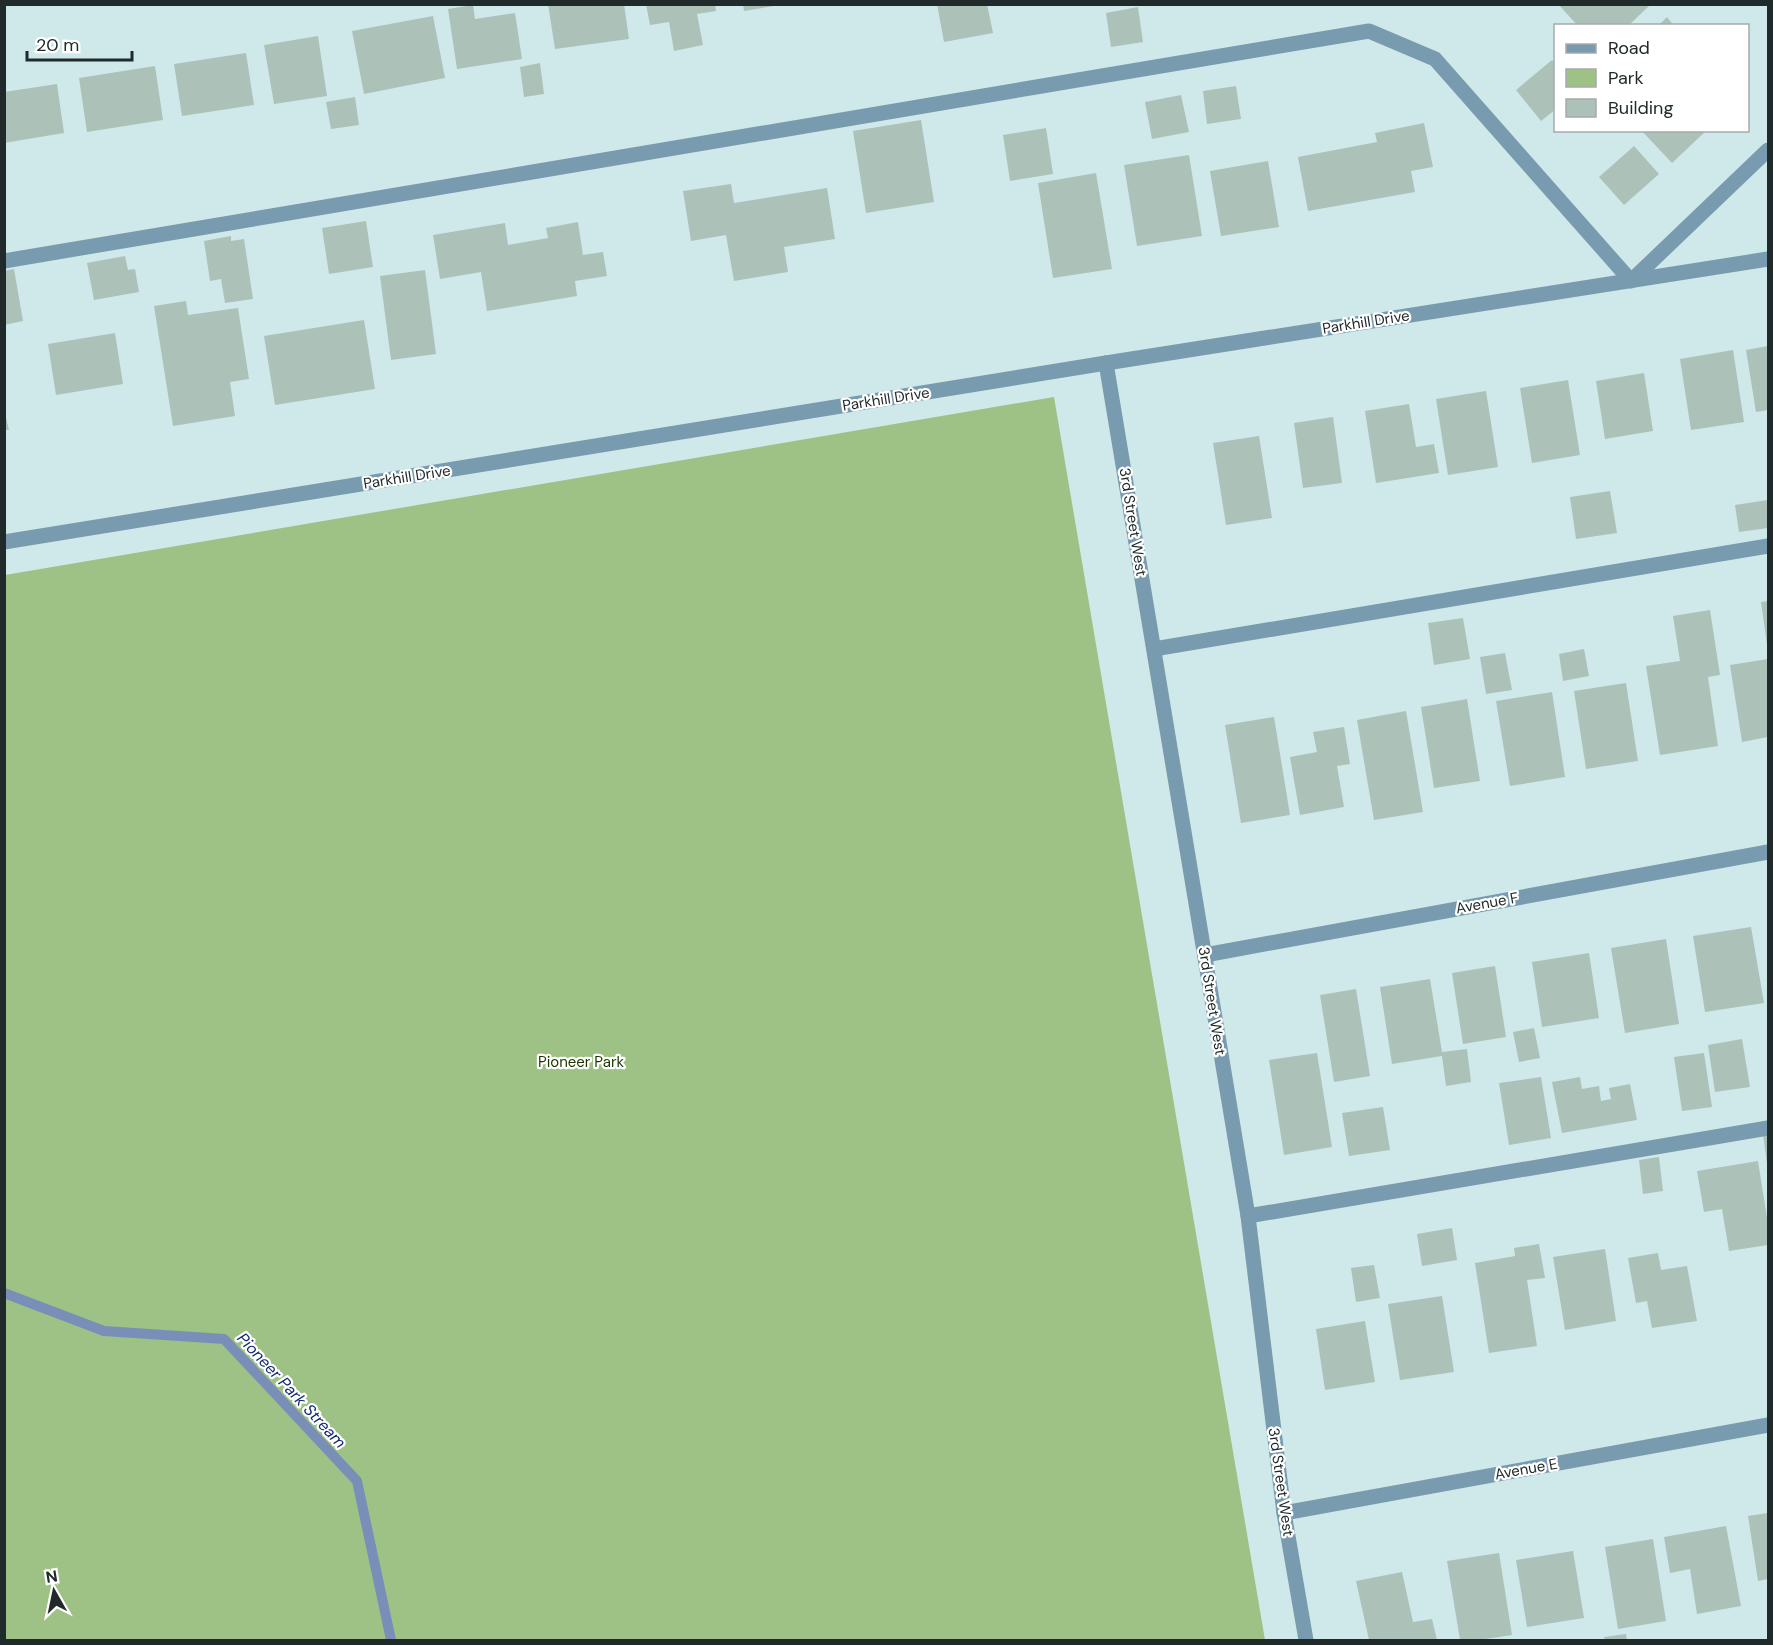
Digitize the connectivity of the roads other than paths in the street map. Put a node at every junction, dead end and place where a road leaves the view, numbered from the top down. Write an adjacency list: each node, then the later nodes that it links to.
1 (1768, 150): 4 (street)
2 (1768, 259): 4 (street, Parkhill Drive)
3 (4, 261): 4 (street)
4 (1631, 281): 5 (street, Parkhill Drive)
5 (1106, 363): 6 (street, Parkhill Drive); 8 (street, 3rd Street West)
6 (4, 542)
7 (1768, 546): 8 (street)
8 (1154, 649): 10 (street, 3rd Street West)
9 (1768, 852): 10 (street, Avenue F)
10 (1204, 955): 12 (street, 3rd Street West)
11 (1768, 1128): 12 (street)
12 (1248, 1216): 14 (street, 3rd Street West)
13 (1768, 1425): 14 (street, Avenue E)
14 (1284, 1513): 15 (street, 3rd Street West)
15 (1306, 1641)

